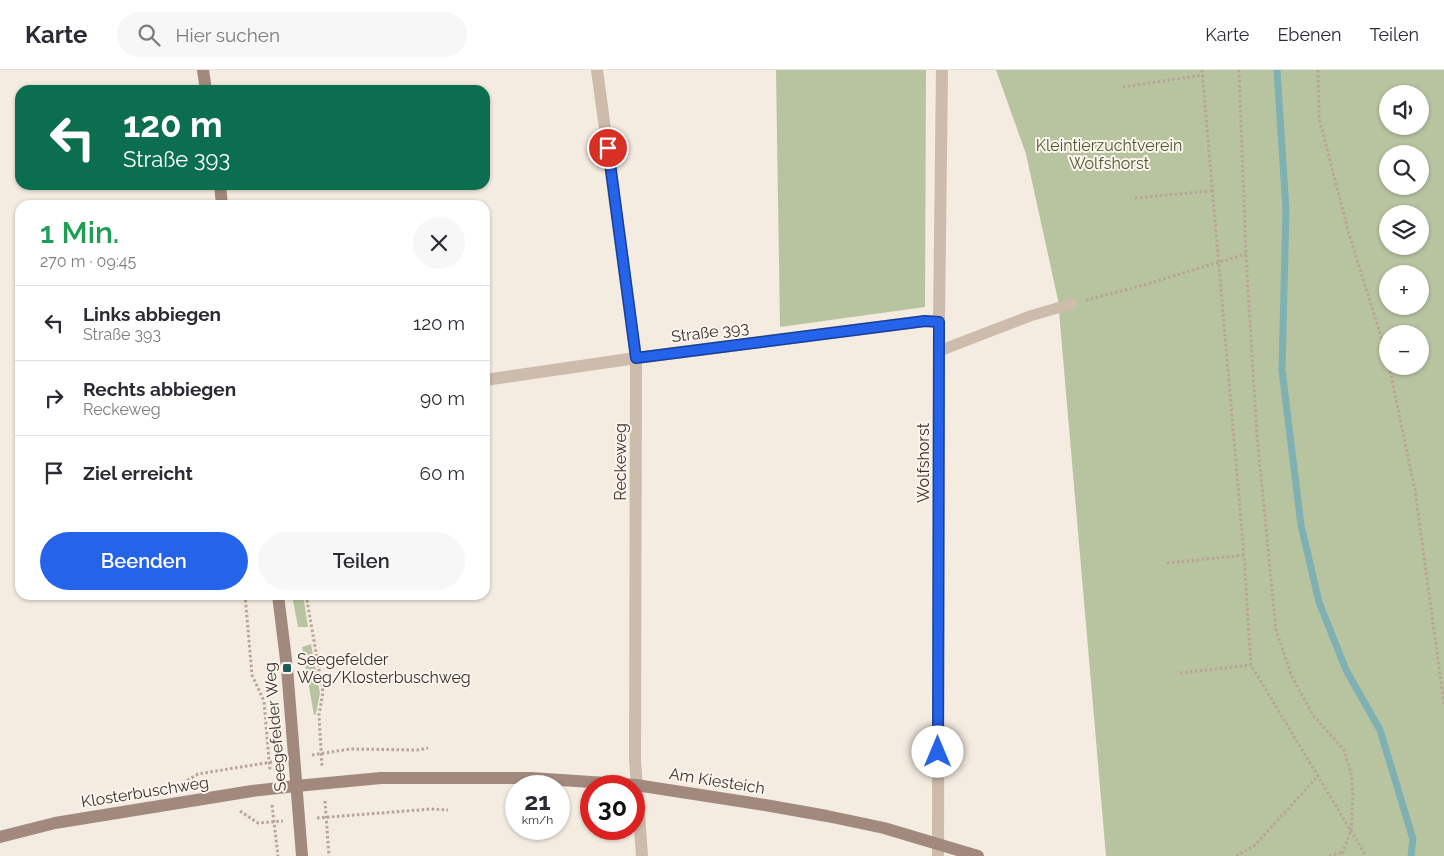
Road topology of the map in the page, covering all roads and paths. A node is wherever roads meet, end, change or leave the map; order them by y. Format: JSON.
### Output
{"nodes":[{"id":1,"x":203,"y":70,"type":"edge"},
{"id":2,"x":597,"y":70,"type":"edge"},
{"id":3,"x":942,"y":70,"type":"edge"},
{"id":4,"x":1202,"y":70,"type":"edge"},
{"id":5,"x":1240,"y":70,"type":"edge"},
{"id":6,"x":1318,"y":70,"type":"edge"},
{"id":7,"x":1203,"y":75,"type":"junction"},
{"id":8,"x":205,"y":85,"type":"edge"},
{"id":9,"x":1124,"y":86,"type":"dead end"},
{"id":10,"x":1212,"y":191,"type":"junction"},
{"id":11,"x":1135,"y":198,"type":"dead end"},
{"id":12,"x":1246,"y":254,"type":"junction"},
{"id":13,"x":1219,"y":263,"type":"junction"},
{"id":14,"x":1071,"y":304,"type":"joint"},
{"id":15,"x":939,"y":322,"type":"junction"},
{"id":16,"x":1379,"y":330,"type":"edge"},
{"id":17,"x":939,"y":351,"type":"junction"},
{"id":18,"x":636,"y":358,"type":"junction"},
{"id":19,"x":1391,"y":375,"type":"edge"},
{"id":20,"x":490,"y":379,"type":"edge"},
{"id":21,"x":1244,"y":555,"type":"junction"},
{"id":22,"x":1167,"y":563,"type":"dead end"},
{"id":23,"x":245,"y":600,"type":"edge"},
{"id":24,"x":279,"y":600,"type":"edge"},
{"id":25,"x":307,"y":600,"type":"edge"},
{"id":26,"x":1251,"y":665,"type":"junction"},
{"id":27,"x":1180,"y":673,"type":"dead end"},
{"id":28,"x":1444,"y":704,"type":"edge"},
{"id":29,"x":320,"y":726,"type":"dead end"},
{"id":30,"x":267,"y":731,"type":"dead end"},
{"id":31,"x":428,"y":748,"type":"dead end"},
{"id":32,"x":350,"y":749,"type":"dead end"},
{"id":33,"x":240,"y":767,"type":"dead end"},
{"id":34,"x":198,"y":774,"type":"dead end"},
{"id":35,"x":636,"y":775,"type":"edge"},
{"id":36,"x":1318,"y":776,"type":"junction"},
{"id":37,"x":580,"y":780,"type":"edge"},
{"id":38,"x":296,"y":786,"type":"junction"},
{"id":39,"x":645,"y":786,"type":"edge"},
{"id":40,"x":448,"y":810,"type":"dead end"},
{"id":41,"x":353,"y":816,"type":"dead end"},
{"id":42,"x":1351,"y":830,"type":"junction"},
{"id":43,"x":0,"y":837,"type":"edge"},
{"id":44,"x":641,"y":840,"type":"edge"},
{"id":45,"x":327,"y":843,"type":"dead end"},
{"id":46,"x":937,"y":850,"type":"edge"},
{"id":47,"x":277,"y":851,"type":"dead end"},
{"id":48,"x":1343,"y":854,"type":"edge"},
{"id":49,"x":278,"y":856,"type":"edge"},
{"id":50,"x":302,"y":856,"type":"edge"},
{"id":51,"x":329,"y":856,"type":"edge"},
{"id":52,"x":642,"y":856,"type":"edge"},
{"id":53,"x":978,"y":856,"type":"edge"},
{"id":54,"x":1236,"y":856,"type":"edge"},
{"id":55,"x":1329,"y":856,"type":"edge"},
{"id":56,"x":1366,"y":856,"type":"edge"}],
"edges":[{"from":1,"to":8,"type":"street"},
{"from":2,"to":18,"type":"street","name":"Reckeweg"},
{"from":3,"to":15,"type":"street","name":"Wolfshorst"},
{"from":4,"to":7,"type":"path"},
{"from":5,"to":12,"type":"path"},
{"from":6,"to":16,"type":"path"},
{"from":7,"to":9,"type":"path"},
{"from":7,"to":10,"type":"path"},
{"from":10,"to":11,"type":"path"},
{"from":10,"to":13,"type":"path"},
{"from":12,"to":13,"type":"path"},
{"from":12,"to":42,"type":"path"},
{"from":13,"to":14,"type":"path"},
{"from":13,"to":21,"type":"path"},
{"from":14,"to":17,"type":"lane"},
{"from":15,"to":17,"type":"street","name":"Wolfshorst"},
{"from":15,"to":18,"type":"street","name":"Straße 393"},
{"from":17,"to":46,"type":"street","name":"Wolfshorst"},
{"from":18,"to":20,"type":"street","name":"Straße 393"},
{"from":18,"to":35,"type":"street","name":"Reckeweg"},
{"from":19,"to":28,"type":"path"},
{"from":21,"to":22,"type":"path"},
{"from":21,"to":26,"type":"path"},
{"from":23,"to":30,"type":"path"},
{"from":24,"to":38,"type":"street","name":"Seegefelder Weg"},
{"from":25,"to":29,"type":"path"},
{"from":26,"to":27,"type":"path"},
{"from":26,"to":36,"type":"path"},
{"from":31,"to":32,"type":"path"},
{"from":33,"to":34,"type":"path"},
{"from":36,"to":42,"type":"path"},
{"from":36,"to":54,"type":"path"},
{"from":37,"to":38,"type":"street","name":"Am Kiesteich"},
{"from":38,"to":43,"type":"street","name":"Klosterbuschweg"},
{"from":38,"to":50,"type":"street","name":"Seegefelder Weg"},
{"from":39,"to":46,"type":"street","name":"Am Kiesteich"},
{"from":40,"to":41,"type":"path"},
{"from":42,"to":48,"type":"path"},
{"from":42,"to":56,"type":"path"},
{"from":44,"to":52,"type":"street","name":"Reckeweg"},
{"from":45,"to":51,"type":"path"},
{"from":46,"to":53,"type":"street","name":"Am Kiesteich"},
{"from":47,"to":49,"type":"path"},
{"from":48,"to":55,"type":"path"}]}
